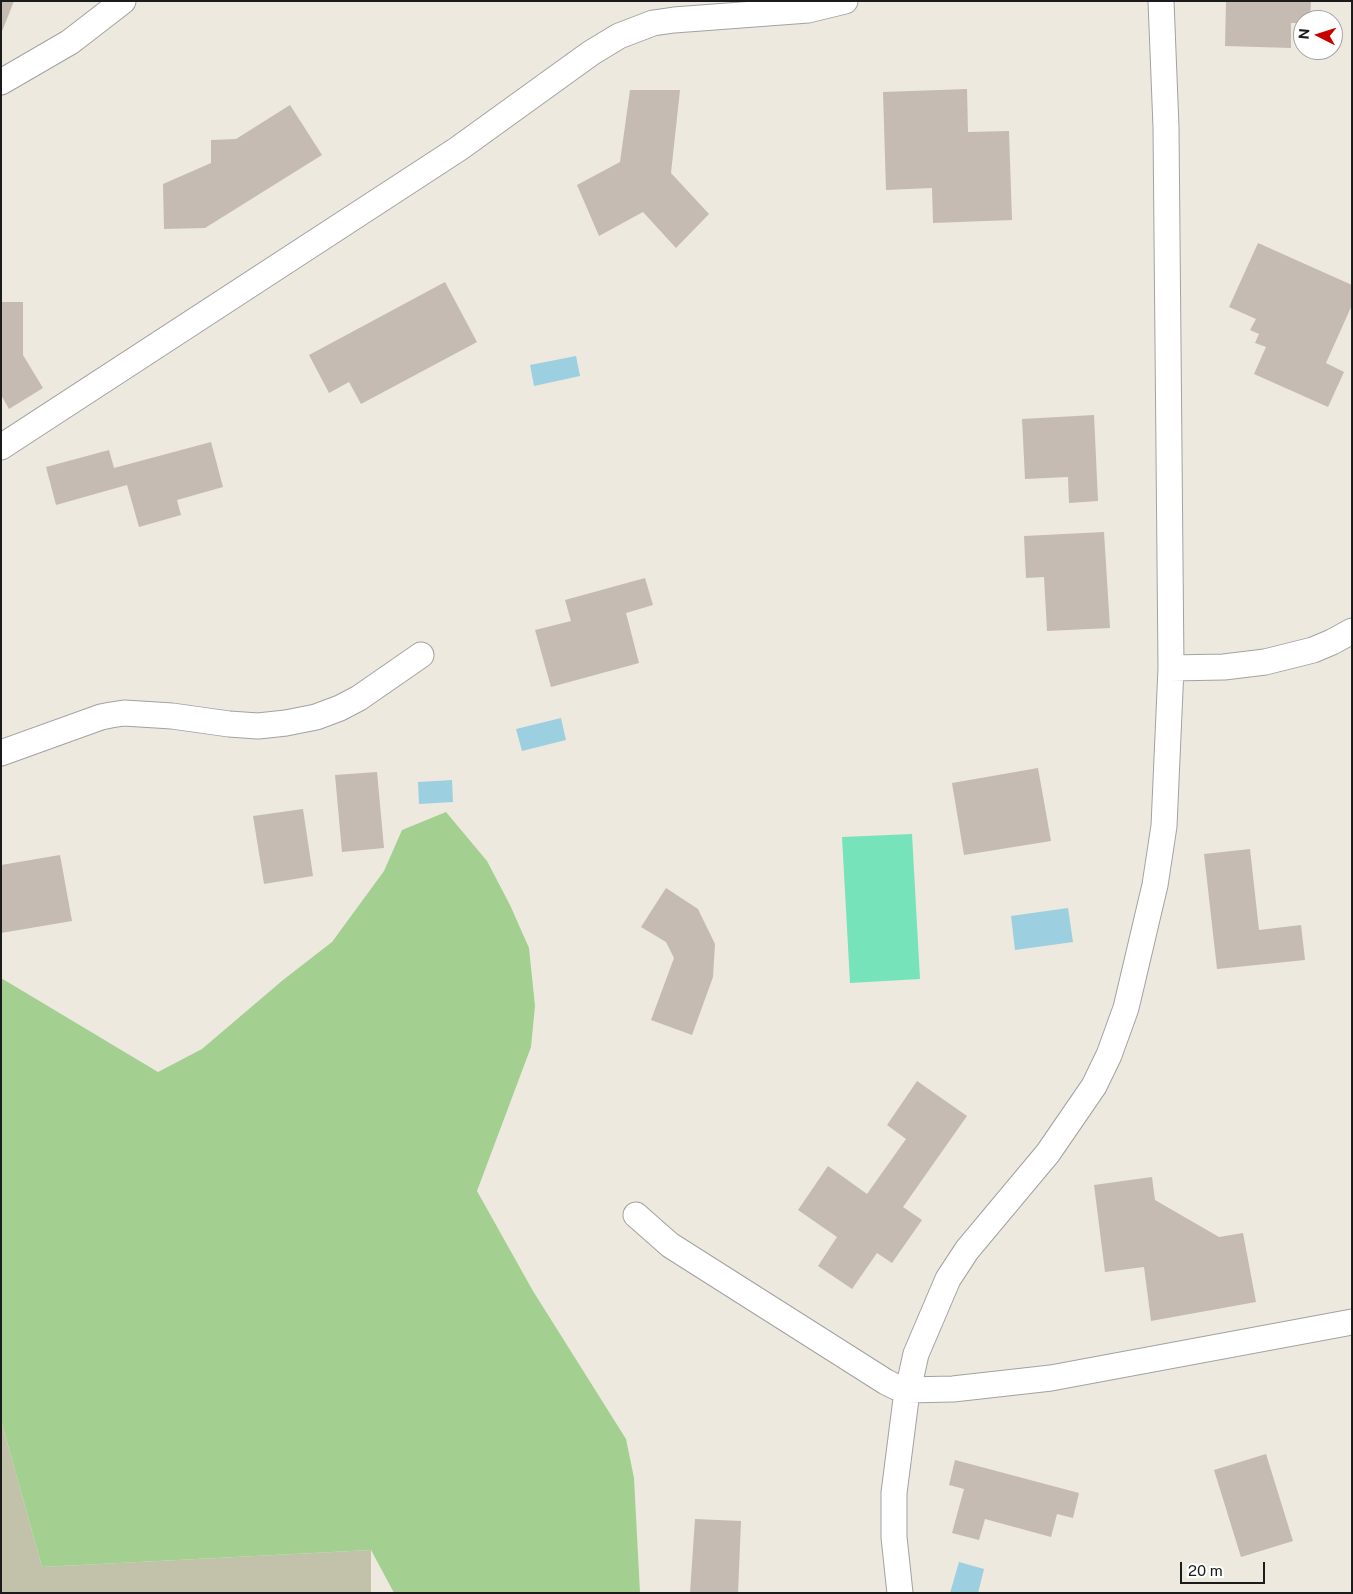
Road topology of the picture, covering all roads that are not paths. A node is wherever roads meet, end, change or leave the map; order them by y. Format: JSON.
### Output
{"nodes":[{"id":1,"x":123,"y":1,"type":"edge"},
{"id":2,"x":845,"y":1,"type":"edge"},
{"id":3,"x":1161,"y":1,"type":"edge"},
{"id":4,"x":1,"y":82,"type":"edge"},
{"id":5,"x":1,"y":447,"type":"edge"},
{"id":6,"x":1352,"y":631,"type":"edge"},
{"id":7,"x":421,"y":655,"type":"dead end"},
{"id":8,"x":1171,"y":668,"type":"junction"},
{"id":9,"x":1,"y":753,"type":"edge"},
{"id":10,"x":636,"y":1215,"type":"dead end"},
{"id":11,"x":1352,"y":1322,"type":"edge"},
{"id":12,"x":907,"y":1390,"type":"junction"},
{"id":13,"x":900,"y":1593,"type":"edge"}],
"edges":[{"from":1,"to":4,"type":"street"},
{"from":2,"to":5,"type":"street"},
{"from":3,"to":8,"type":"street"},
{"from":6,"to":8,"type":"street"},
{"from":7,"to":9,"type":"street"},
{"from":8,"to":12,"type":"street"},
{"from":10,"to":12,"type":"street"},
{"from":11,"to":12,"type":"street"},
{"from":12,"to":13,"type":"street"}]}
